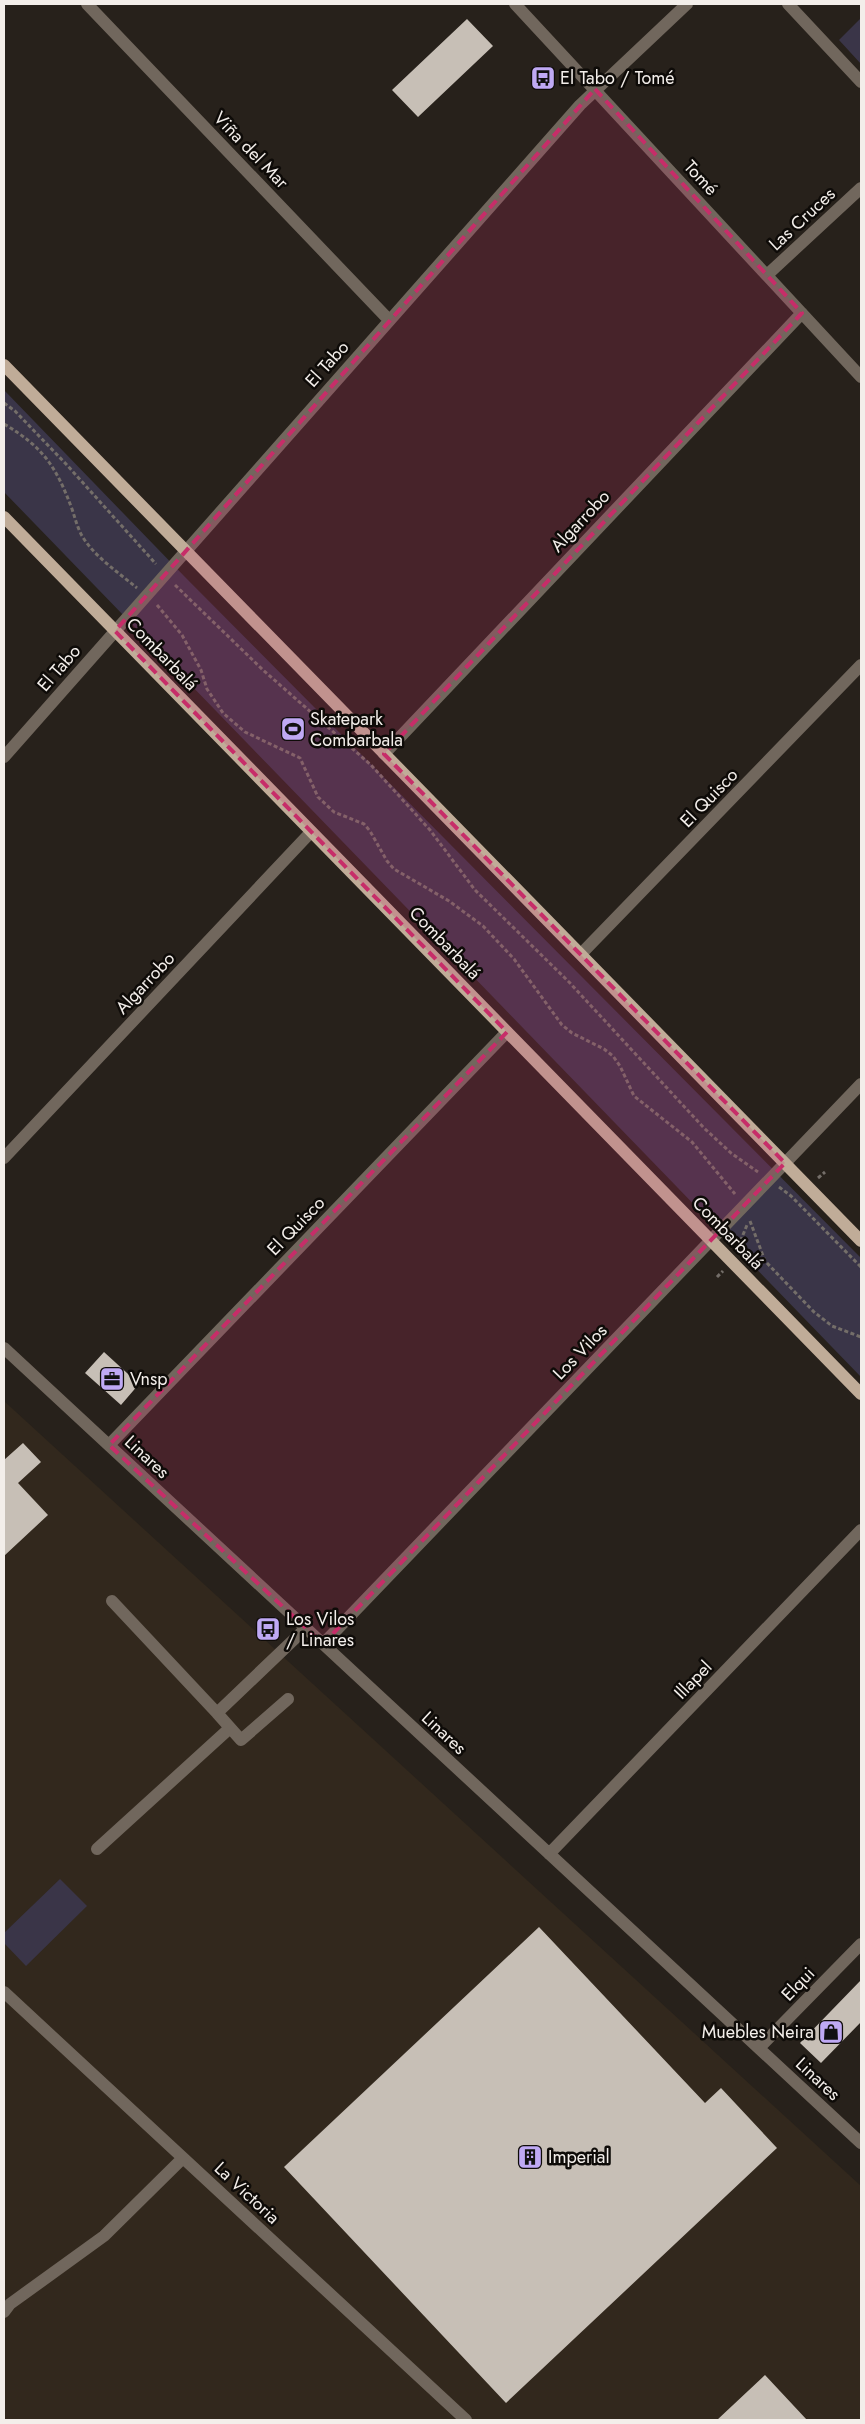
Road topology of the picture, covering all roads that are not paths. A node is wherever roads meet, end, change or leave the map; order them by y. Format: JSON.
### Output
{"nodes":[{"id":1,"x":87,"y":4,"type":"edge"},
{"id":2,"x":515,"y":4,"type":"edge"},
{"id":3,"x":687,"y":4,"type":"edge"},
{"id":4,"x":788,"y":4,"type":"edge"},
{"id":5,"x":861,"y":82,"type":"edge"},
{"id":6,"x":595,"y":89,"type":"junction"},
{"id":7,"x":861,"y":188,"type":"edge"},
{"id":8,"x":767,"y":275,"type":"junction"},
{"id":9,"x":802,"y":313,"type":"junction"},
{"id":10,"x":389,"y":320,"type":"junction"},
{"id":11,"x":4,"y":365,"type":"edge"},
{"id":12,"x":861,"y":377,"type":"edge"},
{"id":13,"x":4,"y":517,"type":"edge"},
{"id":14,"x":185,"y":550,"type":"junction"},
{"id":15,"x":115,"y":631,"type":"junction"},
{"id":16,"x":861,"y":665,"type":"edge"},
{"id":17,"x":384,"y":754,"type":"junction"},
{"id":18,"x":4,"y":757,"type":"edge"},
{"id":19,"x":312,"y":832,"type":"junction"},
{"id":20,"x":581,"y":954,"type":"junction"},
{"id":21,"x":507,"y":1032,"type":"junction"},
{"id":22,"x":861,"y":1084,"type":"edge"},
{"id":23,"x":4,"y":1158,"type":"edge"},
{"id":24,"x":785,"y":1163,"type":"junction"},
{"id":25,"x":711,"y":1240,"type":"junction"},
{"id":26,"x":861,"y":1241,"type":"edge"},
{"id":27,"x":4,"y":1348,"type":"edge"},
{"id":28,"x":861,"y":1394,"type":"edge"},
{"id":29,"x":109,"y":1445,"type":"junction"},
{"id":30,"x":861,"y":1530,"type":"edge"},
{"id":31,"x":112,"y":1601,"type":"dead end"},
{"id":32,"x":306,"y":1628,"type":"junction"},
{"id":33,"x":323,"y":1644,"type":"junction"},
{"id":34,"x":288,"y":1699,"type":"dead end"},
{"id":35,"x":218,"y":1712,"type":"junction"},
{"id":36,"x":230,"y":1728,"type":"junction"},
{"id":37,"x":97,"y":1849,"type":"dead end"},
{"id":38,"x":550,"y":1854,"type":"junction"},
{"id":39,"x":861,"y":1944,"type":"edge"},
{"id":40,"x":4,"y":1992,"type":"edge"},
{"id":41,"x":759,"y":2048,"type":"junction"},
{"id":42,"x":861,"y":2143,"type":"edge"},
{"id":43,"x":183,"y":2158,"type":"junction"},
{"id":44,"x":4,"y":2312,"type":"edge"},
{"id":45,"x":466,"y":2420,"type":"edge"}],
"edges":[{"from":1,"to":10,"type":"street","name":"Viña del Mar"},
{"from":2,"to":6,"type":"street","name":"Tomé"},
{"from":3,"to":6,"type":"street","name":"El Tabo"},
{"from":4,"to":5,"type":"street"},
{"from":6,"to":8,"type":"street","name":"Tomé"},
{"from":6,"to":10,"type":"street","name":"El Tabo"},
{"from":7,"to":8,"type":"street","name":"Las Cruces"},
{"from":8,"to":9,"type":"street","name":"Tomé"},
{"from":9,"to":12,"type":"street","name":"Tomé"},
{"from":9,"to":17,"type":"street","name":"Algarrobo"},
{"from":10,"to":14,"type":"street","name":"El Tabo"},
{"from":11,"to":14,"type":"main road"},
{"from":13,"to":15,"type":"main road","name":"Combarbalá"},
{"from":14,"to":15,"type":"street","name":"El Tabo"},
{"from":14,"to":17,"type":"main road"},
{"from":15,"to":18,"type":"street","name":"El Tabo"},
{"from":15,"to":19,"type":"main road","name":"Combarbalá"},
{"from":16,"to":20,"type":"street","name":"El Quisco"},
{"from":17,"to":20,"type":"main road"},
{"from":19,"to":21,"type":"main road","name":"Combarbalá"},
{"from":19,"to":23,"type":"street","name":"Algarrobo"},
{"from":20,"to":24,"type":"main road"},
{"from":21,"to":25,"type":"main road","name":"Combarbalá"},
{"from":21,"to":29,"type":"street","name":"El Quisco"},
{"from":22,"to":24,"type":"street","name":"Los Vilos"},
{"from":24,"to":25,"type":"street","name":"Los Vilos"},
{"from":24,"to":26,"type":"main road"},
{"from":25,"to":28,"type":"main road","name":"Combarbalá"},
{"from":25,"to":33,"type":"street","name":"Los Vilos"},
{"from":27,"to":29,"type":"street","name":"Linares"},
{"from":29,"to":32,"type":"street","name":"Linares"},
{"from":30,"to":38,"type":"street","name":"Illapel"},
{"from":31,"to":35,"type":"street"},
{"from":32,"to":33,"type":"street","name":"Linares"},
{"from":32,"to":35,"type":"street"},
{"from":33,"to":38,"type":"street","name":"Linares"},
{"from":34,"to":36,"type":"street"},
{"from":35,"to":36,"type":"street"},
{"from":36,"to":37,"type":"street"},
{"from":38,"to":41,"type":"street","name":"Linares"},
{"from":39,"to":41,"type":"street","name":"Elqui"},
{"from":40,"to":43,"type":"street","name":"La Victoria"},
{"from":41,"to":42,"type":"street","name":"Linares"},
{"from":43,"to":44,"type":"street"},
{"from":43,"to":45,"type":"street","name":"La Victoria"}]}
